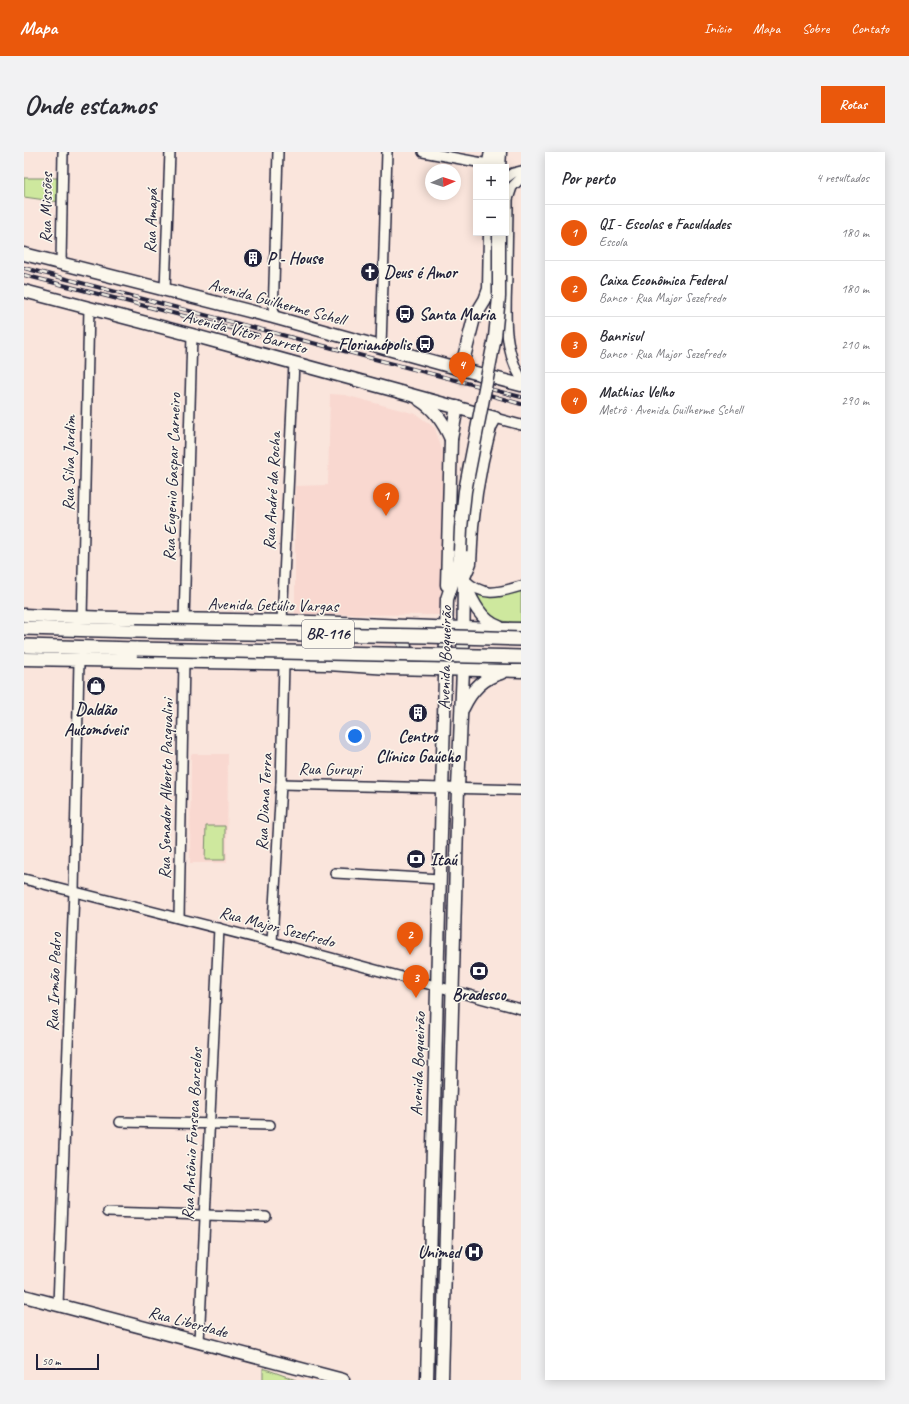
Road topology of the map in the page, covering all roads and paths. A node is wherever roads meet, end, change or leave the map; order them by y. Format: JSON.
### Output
{"nodes":[{"id":1,"x":63,"y":152,"type":"edge"},
{"id":2,"x":170,"y":152,"type":"edge"},
{"id":3,"x":278,"y":152,"type":"edge"},
{"id":4,"x":387,"y":152,"type":"edge"},
{"id":5,"x":422,"y":152,"type":"edge"},
{"id":6,"x":491,"y":152,"type":"edge"},
{"id":7,"x":500,"y":152,"type":"edge"},
{"id":8,"x":482,"y":164,"type":"edge"},
{"id":9,"x":492,"y":164,"type":"edge"},
{"id":10,"x":493,"y":164,"type":"edge"},
{"id":11,"x":521,"y":171,"type":"edge"},
{"id":12,"x":509,"y":176,"type":"edge"},
{"id":13,"x":521,"y":178,"type":"edge"},
{"id":14,"x":490,"y":236,"type":"edge"},
{"id":15,"x":499,"y":236,"type":"edge"},
{"id":16,"x":24,"y":254,"type":"edge"},
{"id":17,"x":61,"y":264,"type":"junction"},
{"id":18,"x":165,"y":290,"type":"junction"},
{"id":19,"x":24,"y":291,"type":"edge"},
{"id":20,"x":89,"y":308,"type":"junction"},
{"id":21,"x":273,"y":317,"type":"junction"},
{"id":22,"x":192,"y":335,"type":"junction"},
{"id":23,"x":381,"y":347,"type":"junction"},
{"id":24,"x":294,"y":363,"type":"junction"},
{"id":25,"x":461,"y":369,"type":"junction"},
{"id":26,"x":521,"y":378,"type":"edge"},
{"id":27,"x":521,"y":385,"type":"edge"},
{"id":28,"x":414,"y":396,"type":"junction"},
{"id":29,"x":457,"y":407,"type":"junction"},
{"id":30,"x":491,"y":420,"type":"junction"},
{"id":31,"x":521,"y":425,"type":"edge"},
{"id":32,"x":451,"y":439,"type":"junction"},
{"id":33,"x":460,"y":555,"type":"junction"},
{"id":34,"x":464,"y":579,"type":"junction"},
{"id":35,"x":521,"y":586,"type":"edge"},
{"id":36,"x":447,"y":603,"type":"junction"},
{"id":37,"x":24,"y":616,"type":"edge"},
{"id":38,"x":82,"y":618,"type":"junction"},
{"id":39,"x":184,"y":620,"type":"junction"},
{"id":40,"x":282,"y":621,"type":"junction"},
{"id":41,"x":390,"y":626,"type":"junction"},
{"id":42,"x":427,"y":627,"type":"junction"},
{"id":43,"x":24,"y":628,"type":"edge"},
{"id":44,"x":446,"y":628,"type":"junction"},
{"id":45,"x":464,"y":628,"type":"junction"},
{"id":46,"x":502,"y":628,"type":"junction"},
{"id":47,"x":520,"y":632,"type":"edge"},
{"id":48,"x":24,"y":646,"type":"edge"},
{"id":49,"x":521,"y":657,"type":"edge"},
{"id":50,"x":24,"y":659,"type":"edge"},
{"id":51,"x":79,"y":661,"type":"junction"},
{"id":52,"x":184,"y":661,"type":"junction"},
{"id":53,"x":284,"y":663,"type":"junction"},
{"id":54,"x":389,"y":668,"type":"junction"},
{"id":55,"x":426,"y":669,"type":"junction"},
{"id":56,"x":445,"y":669,"type":"junction"},
{"id":57,"x":463,"y":669,"type":"junction"},
{"id":58,"x":519,"y":671,"type":"edge"},
{"id":59,"x":444,"y":689,"type":"junction"},
{"id":60,"x":461,"y":711,"type":"junction"},
{"id":61,"x":281,"y":784,"type":"junction"},
{"id":62,"x":442,"y":788,"type":"junction"},
{"id":63,"x":458,"y":788,"type":"junction"},
{"id":64,"x":521,"y":790,"type":"edge"},
{"id":65,"x":335,"y":874,"type":"dead end"},
{"id":66,"x":24,"y":879,"type":"edge"},
{"id":67,"x":440,"y":879,"type":"junction"},
{"id":68,"x":74,"y":891,"type":"junction"},
{"id":69,"x":179,"y":918,"type":"junction"},
{"id":70,"x":218,"y":928,"type":"junction"},
{"id":71,"x":272,"y":942,"type":"junction"},
{"id":72,"x":437,"y":986,"type":"junction"},
{"id":73,"x":452,"y":991,"type":"junction"},
{"id":74,"x":521,"y":1009,"type":"edge"},
{"id":75,"x":120,"y":1122,"type":"dead end"},
{"id":76,"x":208,"y":1125,"type":"junction"},
{"id":77,"x":270,"y":1126,"type":"dead end"},
{"id":78,"x":107,"y":1212,"type":"dead end"},
{"id":79,"x":204,"y":1215,"type":"junction"},
{"id":80,"x":266,"y":1217,"type":"dead end"},
{"id":81,"x":24,"y":1296,"type":"edge"},
{"id":82,"x":58,"y":1305,"type":"junction"},
{"id":83,"x":199,"y":1342,"type":"junction"},
{"id":84,"x":343,"y":1380,"type":"edge"},
{"id":85,"x":427,"y":1380,"type":"edge"},
{"id":86,"x":442,"y":1380,"type":"edge"}],
"edges":[{"from":1,"to":17,"type":"street","name":"Rua Missões"},
{"from":2,"to":18,"type":"street","name":"Rua Amapá"},
{"from":3,"to":21,"type":"street"},
{"from":4,"to":23,"type":"street"},
{"from":5,"to":8,"type":"street"},
{"from":6,"to":9,"type":"main road"},
{"from":7,"to":10,"type":"main road"},
{"from":11,"to":12,"type":"street"},
{"from":13,"to":26,"type":"street"},
{"from":14,"to":25,"type":"main road"},
{"from":15,"to":33,"type":"main road","name":"Avenida Boqueirão","bridge":true},
{"from":16,"to":17,"type":"main road","name":"Avenida Guilherme Schell"},
{"from":17,"to":18,"type":"main road","name":"Avenida Guilherme Schell"},
{"from":18,"to":21,"type":"main road","name":"Avenida Guilherme Schell"},
{"from":19,"to":20,"type":"main road","name":"Avenida Vitor Barreto"},
{"from":20,"to":22,"type":"main road","name":"Avenida Vitor Barreto"},
{"from":20,"to":38,"type":"street","name":"Rua Silva Jardim"},
{"from":21,"to":23,"type":"main road","name":"Avenida Guilherme Schell"},
{"from":22,"to":24,"type":"main road","name":"Avenida Vitor Barreto"},
{"from":22,"to":39,"type":"street","name":"Rua Eugenio Gaspar Carneiro"},
{"from":23,"to":25,"type":"main road","name":"Avenida Guilherme Schell"},
{"from":24,"to":28,"type":"main road","name":"Avenida Vitor Barreto"},
{"from":24,"to":40,"type":"street","name":"Rua André da Rocha"},
{"from":25,"to":27,"type":"main road","name":"Avenida Guilherme Schell"},
{"from":28,"to":29,"type":"main road","name":"Avenida Vitor Barreto"},
{"from":28,"to":32,"type":"main road"},
{"from":29,"to":30,"type":"main road","name":"Avenida Vitor Barreto"},
{"from":29,"to":32,"type":"main road"},
{"from":30,"to":31,"type":"street"},
{"from":30,"to":34,"type":"main road"},
{"from":32,"to":36,"type":"main road"},
{"from":33,"to":34,"type":"main road","name":"Avenida Boqueirão"},
{"from":33,"to":36,"type":"main road","name":"Avenida Boqueirão"},
{"from":34,"to":35,"type":"street"},
{"from":34,"to":45,"type":"main road","name":"Avenida Boqueirão"},
{"from":34,"to":46,"type":"main road"},
{"from":36,"to":42,"type":"main road"},
{"from":36,"to":44,"type":"main road","name":"Avenida Boqueirão"},
{"from":37,"to":38,"type":"main road","name":"Avenida Getúlio Vargas"},
{"from":38,"to":39,"type":"main road","name":"Avenida Getúlio Vargas"},
{"from":39,"to":40,"type":"main road","name":"Avenida Getúlio Vargas"},
{"from":40,"to":41,"type":"main road","name":"Avenida Getúlio Vargas"},
{"from":41,"to":42,"type":"main road","name":"Avenida Getúlio Vargas"},
{"from":41,"to":54,"type":"main road"},
{"from":42,"to":44,"type":"main road","name":"Avenida Getúlio Vargas"},
{"from":43,"to":47,"type":"highway","number":"BR-116","bridge":true},
{"from":44,"to":45,"type":"main road","name":"Avenida Getúlio Vargas"},
{"from":44,"to":56,"type":"main road","name":"Avenida Boqueirão"},
{"from":45,"to":46,"type":"main road","name":"Avenida Getúlio Vargas"},
{"from":45,"to":57,"type":"main road","name":"Avenida Boqueirão"},
{"from":46,"to":47,"type":"main road","name":"Avenida Getúlio Vargas"},
{"from":47,"to":58,"type":"main road"},
{"from":48,"to":49,"type":"highway","number":"BR-116","bridge":true},
{"from":50,"to":51,"type":"main road"},
{"from":51,"to":52,"type":"main road"},
{"from":51,"to":68,"type":"street","name":"Rua Irmão Pedro"},
{"from":52,"to":53,"type":"main road"},
{"from":52,"to":69,"type":"street","name":"Rua Senador Alberto Pasqualini"},
{"from":53,"to":54,"type":"main road"},
{"from":53,"to":61,"type":"street","name":"Rua Diana Terra"},
{"from":54,"to":55,"type":"main road"},
{"from":55,"to":56,"type":"main road"},
{"from":55,"to":59,"type":"main road"},
{"from":56,"to":57,"type":"main road"},
{"from":56,"to":59,"type":"main road","name":"Avenida Boqueirão"},
{"from":57,"to":58,"type":"main road"},
{"from":57,"to":60,"type":"main road","name":"Avenida Boqueirão"},
{"from":58,"to":60,"type":"main road"},
{"from":59,"to":62,"type":"main road","name":"Avenida Boqueirão"},
{"from":60,"to":63,"type":"main road","name":"Avenida Boqueirão"},
{"from":61,"to":62,"type":"street","name":"Rua Gurupi"},
{"from":61,"to":71,"type":"street","name":"Rua Diana Terra"},
{"from":62,"to":63,"type":"street","name":"Rua Gurupi"},
{"from":62,"to":67,"type":"main road","name":"Avenida Boqueirão"},
{"from":63,"to":64,"type":"street","name":"Rua Gurupi"},
{"from":63,"to":73,"type":"main road","name":"Avenida Boqueirão"},
{"from":65,"to":67,"type":"street"},
{"from":66,"to":68,"type":"street","name":"Rua Major Sezefredo"},
{"from":67,"to":72,"type":"main road","name":"Avenida Boqueirão"},
{"from":68,"to":69,"type":"street","name":"Rua Major Sezefredo"},
{"from":68,"to":82,"type":"street","name":"Rua Irmão Pedro"},
{"from":69,"to":70,"type":"street","name":"Rua Major Sezefredo"},
{"from":70,"to":71,"type":"street","name":"Rua Major Sezefredo"},
{"from":70,"to":76,"type":"street","name":"Rua Antônio Fonseca Barcelos"},
{"from":71,"to":72,"type":"street","name":"Rua Major Sezefredo"},
{"from":72,"to":73,"type":"street","name":"Rua Major Sezefredo"},
{"from":72,"to":85,"type":"main road","name":"Avenida Boqueirão"},
{"from":73,"to":74,"type":"street","name":"Rua Major Sezefredo"},
{"from":73,"to":86,"type":"main road","name":"Avenida Boqueirão"},
{"from":75,"to":76,"type":"street"},
{"from":76,"to":77,"type":"street"},
{"from":76,"to":79,"type":"street","name":"Rua Antônio Fonseca Barcelos"},
{"from":78,"to":79,"type":"street"},
{"from":79,"to":80,"type":"street"},
{"from":79,"to":83,"type":"street","name":"Rua Antônio Fonseca Barcelos"},
{"from":81,"to":82,"type":"main road","name":"Rua Liberdade"},
{"from":82,"to":83,"type":"main road","name":"Rua Liberdade"},
{"from":83,"to":84,"type":"main road","name":"Rua Liberdade"}]}
